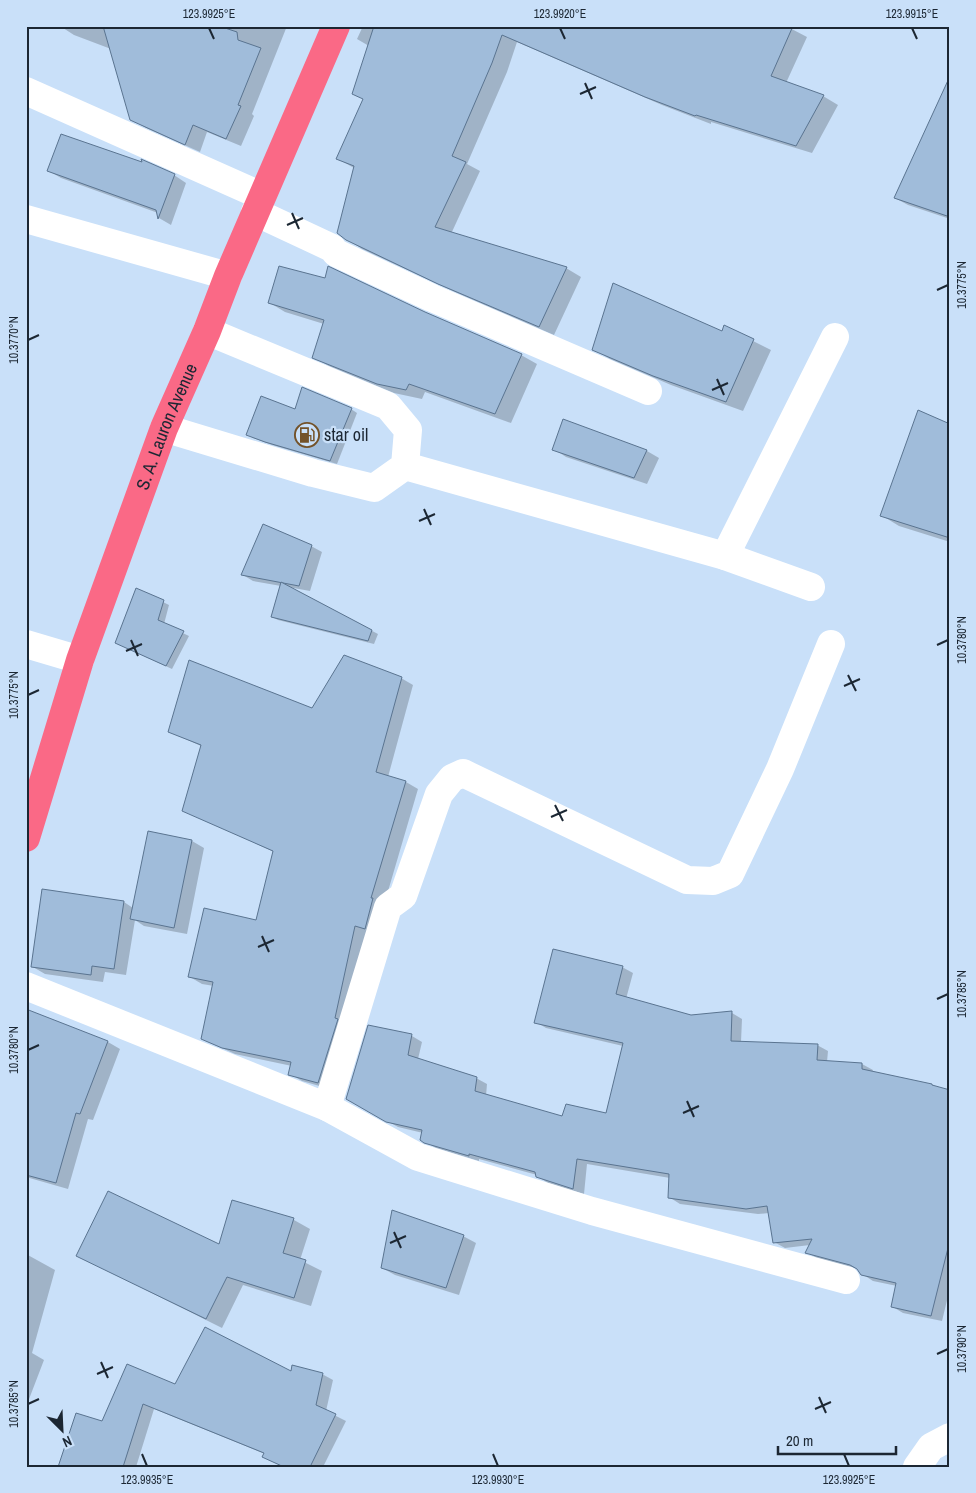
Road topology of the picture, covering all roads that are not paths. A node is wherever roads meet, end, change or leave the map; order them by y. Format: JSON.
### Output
{"nodes":[{"id":1,"x":336,"y":26,"type":"edge"},
{"id":2,"x":26,"y":91,"type":"edge"},
{"id":3,"x":259,"y":204,"type":"junction"},
{"id":4,"x":26,"y":219,"type":"edge"},
{"id":5,"x":228,"y":276,"type":"junction"},
{"id":6,"x":207,"y":331,"type":"junction"},
{"id":7,"x":835,"y":338,"type":"dead end"},
{"id":8,"x":648,"y":391,"type":"dead end"},
{"id":9,"x":164,"y":428,"type":"junction"},
{"id":10,"x":405,"y":466,"type":"junction"},
{"id":11,"x":725,"y":556,"type":"junction"},
{"id":12,"x":811,"y":587,"type":"dead end"},
{"id":13,"x":26,"y":644,"type":"edge"},
{"id":14,"x":831,"y":644,"type":"dead end"},
{"id":15,"x":80,"y":660,"type":"junction"},
{"id":16,"x":26,"y":838,"type":"edge"},
{"id":17,"x":26,"y":986,"type":"edge"},
{"id":18,"x":327,"y":1107,"type":"junction"},
{"id":19,"x":846,"y":1280,"type":"dead end"},
{"id":20,"x":950,"y":1437,"type":"edge"},
{"id":21,"x":917,"y":1467,"type":"edge"}],
"edges":[{"from":1,"to":3,"type":"highway","name":"S. A. Lauron Avenue"},
{"from":2,"to":3,"type":"street"},
{"from":3,"to":5,"type":"highway","name":"S. A. Lauron Avenue"},
{"from":3,"to":8,"type":"street"},
{"from":4,"to":5,"type":"street"},
{"from":5,"to":6,"type":"highway","name":"S. A. Lauron Avenue"},
{"from":6,"to":9,"type":"highway","name":"S. A. Lauron Avenue"},
{"from":6,"to":10,"type":"street"},
{"from":7,"to":11,"type":"street"},
{"from":9,"to":10,"type":"street"},
{"from":9,"to":15,"type":"highway","name":"S. A. Lauron Avenue"},
{"from":10,"to":11,"type":"street"},
{"from":11,"to":12,"type":"street"},
{"from":13,"to":15,"type":"street"},
{"from":14,"to":18,"type":"street"},
{"from":15,"to":16,"type":"highway","name":"S. A. Lauron Avenue"},
{"from":17,"to":18,"type":"street"},
{"from":18,"to":19,"type":"street"},
{"from":20,"to":21,"type":"street"}]}
